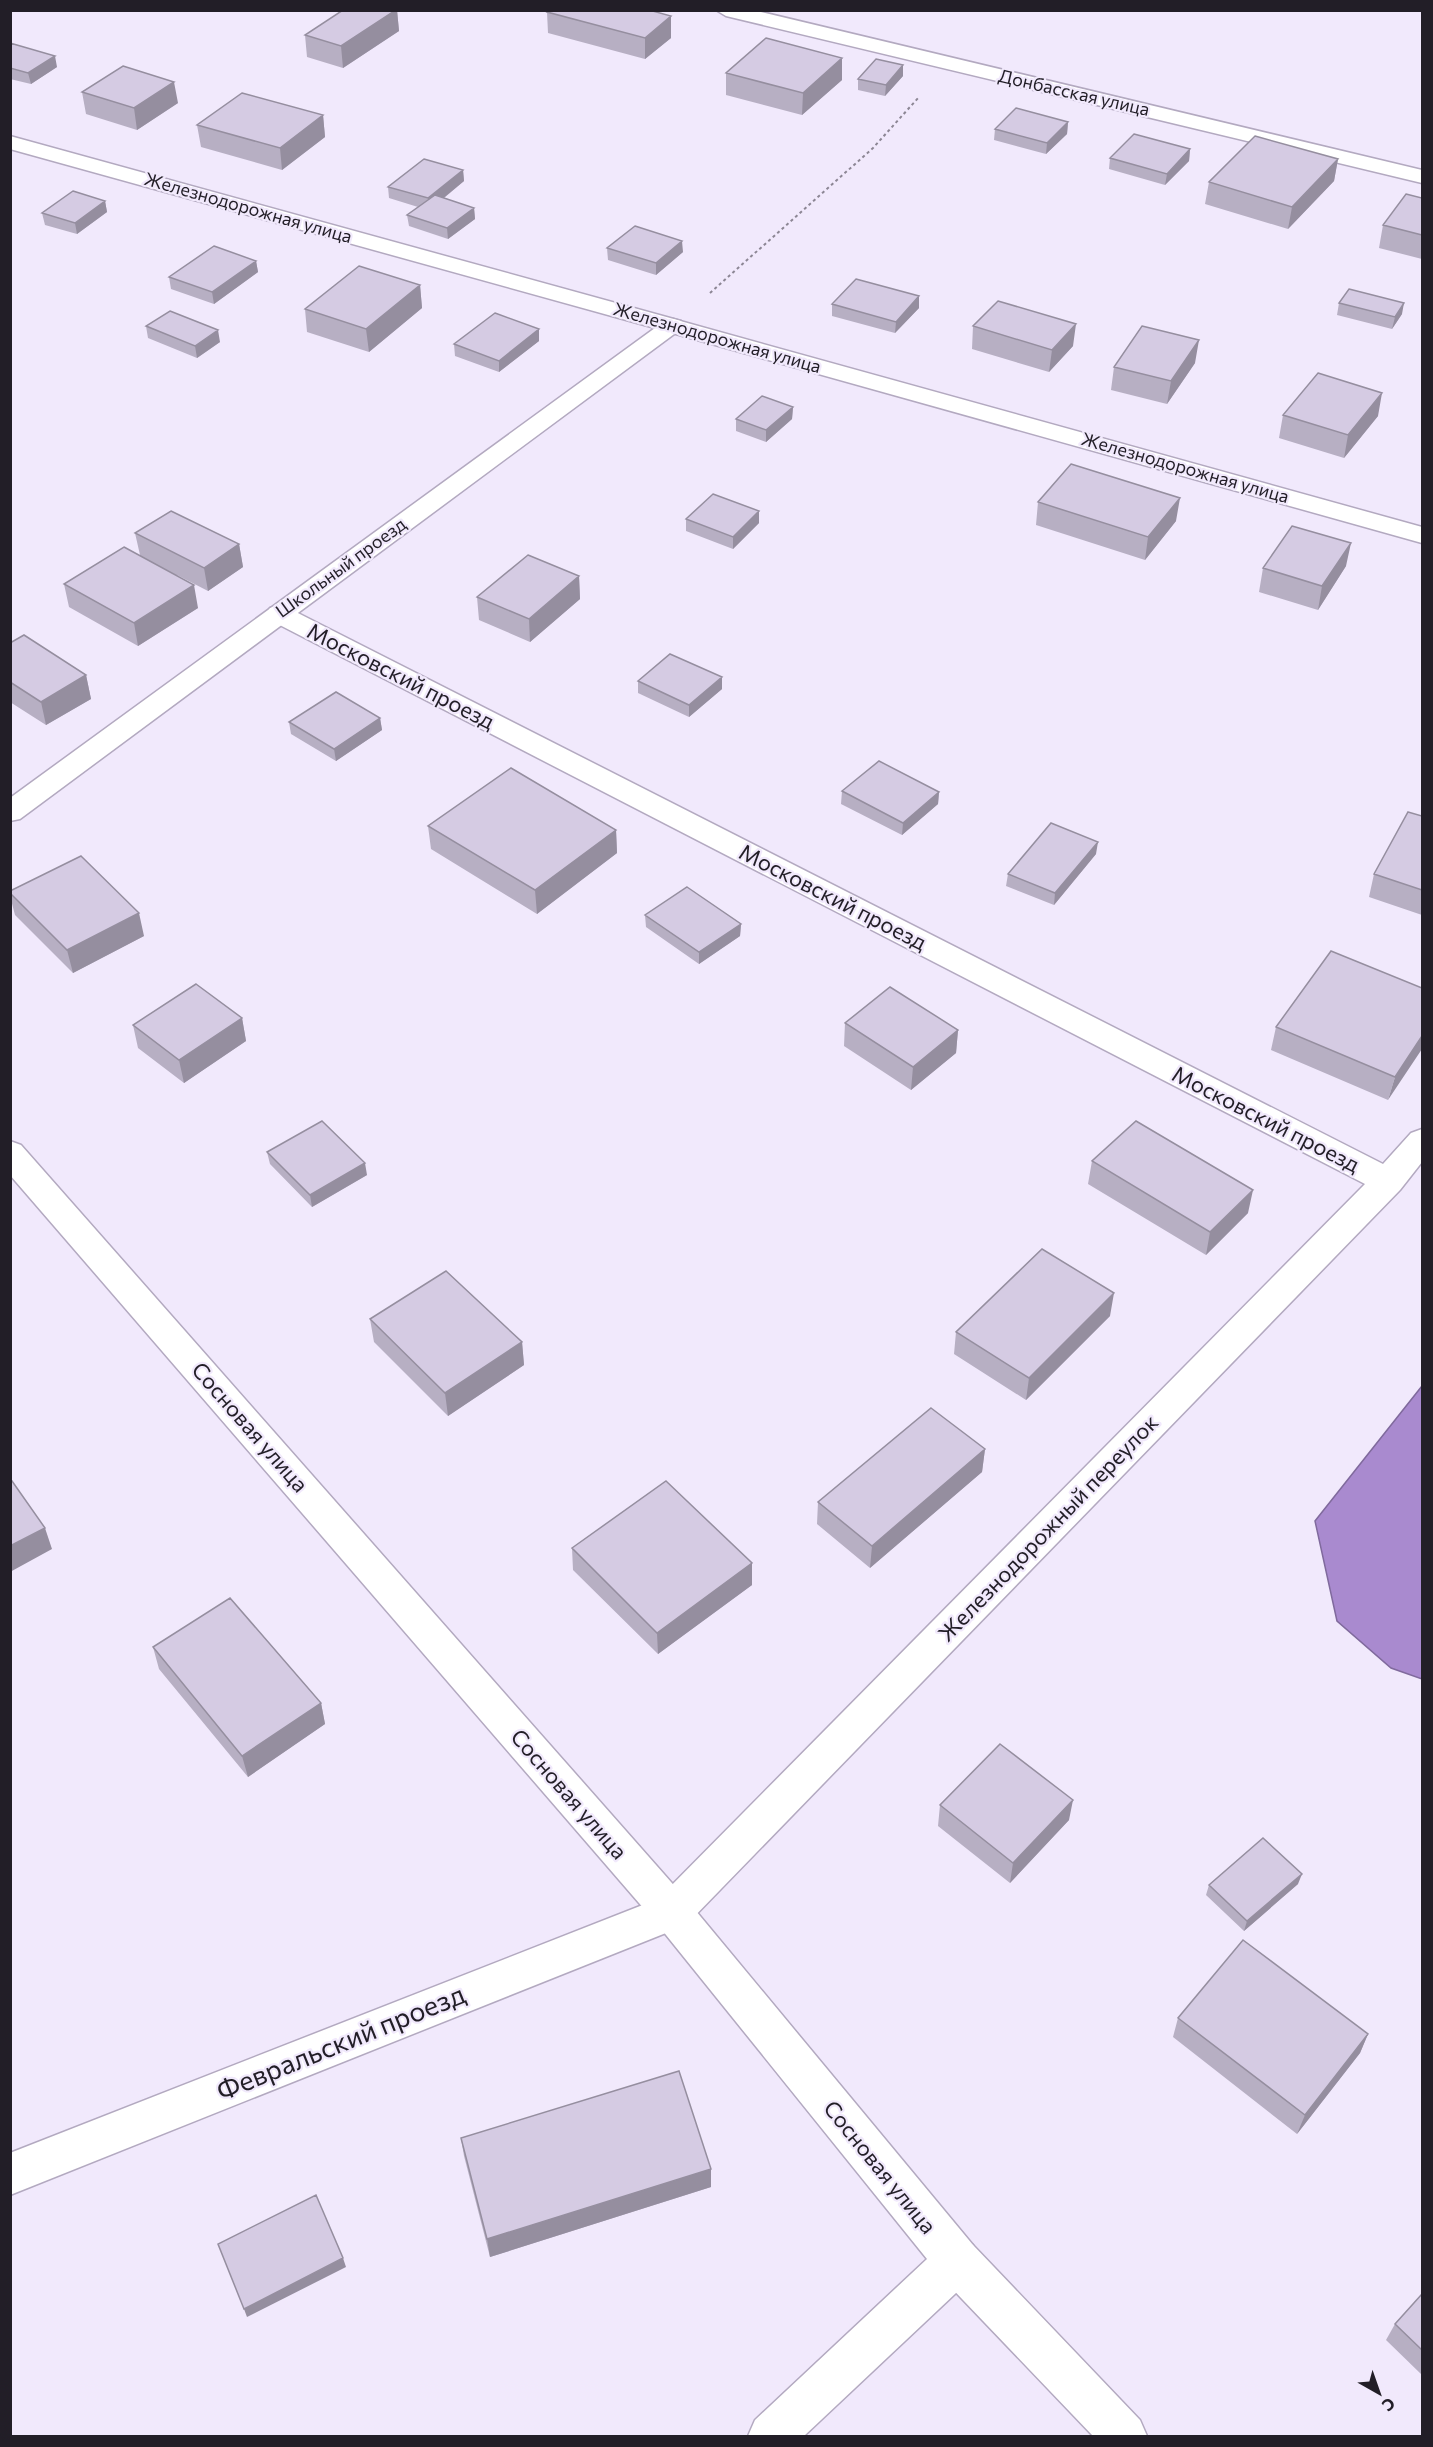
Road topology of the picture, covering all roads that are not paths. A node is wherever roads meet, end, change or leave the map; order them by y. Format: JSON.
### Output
{"nodes":[{"id":1,"x":726,"y":10,"type":"edge"},
{"id":2,"x":10,"y":142,"type":"edge"},
{"id":3,"x":1422,"y":177,"type":"edge"},
{"id":4,"x":673,"y":326,"type":"junction"},
{"id":5,"x":1422,"y":535,"type":"edge"},
{"id":6,"x":279,"y":614,"type":"junction"},
{"id":7,"x":10,"y":812,"type":"edge"},
{"id":8,"x":1422,"y":1141,"type":"edge"},
{"id":9,"x":10,"y":1153,"type":"edge"},
{"id":10,"x":1388,"y":1181,"type":"junction"},
{"id":11,"x":672,"y":1912,"type":"junction"},
{"id":12,"x":10,"y":2174,"type":"edge"},
{"id":13,"x":957,"y":2261,"type":"junction"},
{"id":14,"x":771,"y":2436,"type":"edge"},
{"id":15,"x":1124,"y":2436,"type":"edge"}],
"edges":[{"from":1,"to":3,"type":"street","name":"Донбасская улица"},
{"from":2,"to":4,"type":"street","name":"Железнодорожная улица"},
{"from":4,"to":5,"type":"street","name":"Железнодорожная улица"},
{"from":4,"to":6,"type":"street","name":"Школьный проезд"},
{"from":6,"to":7,"type":"street","name":"Школьный проезд"},
{"from":6,"to":10,"type":"street","name":"Московский проезд"},
{"from":8,"to":10,"type":"street","name":"Железнодорожный переулок"},
{"from":9,"to":11,"type":"street","name":"Сосновая улица"},
{"from":10,"to":11,"type":"street","name":"Железнодорожный переулок"},
{"from":11,"to":12,"type":"street","name":"Февральский проезд"},
{"from":11,"to":13,"type":"street","name":"Сосновая улица"},
{"from":13,"to":14,"type":"street"},
{"from":13,"to":15,"type":"street","name":"Сосновая улица"}]}
